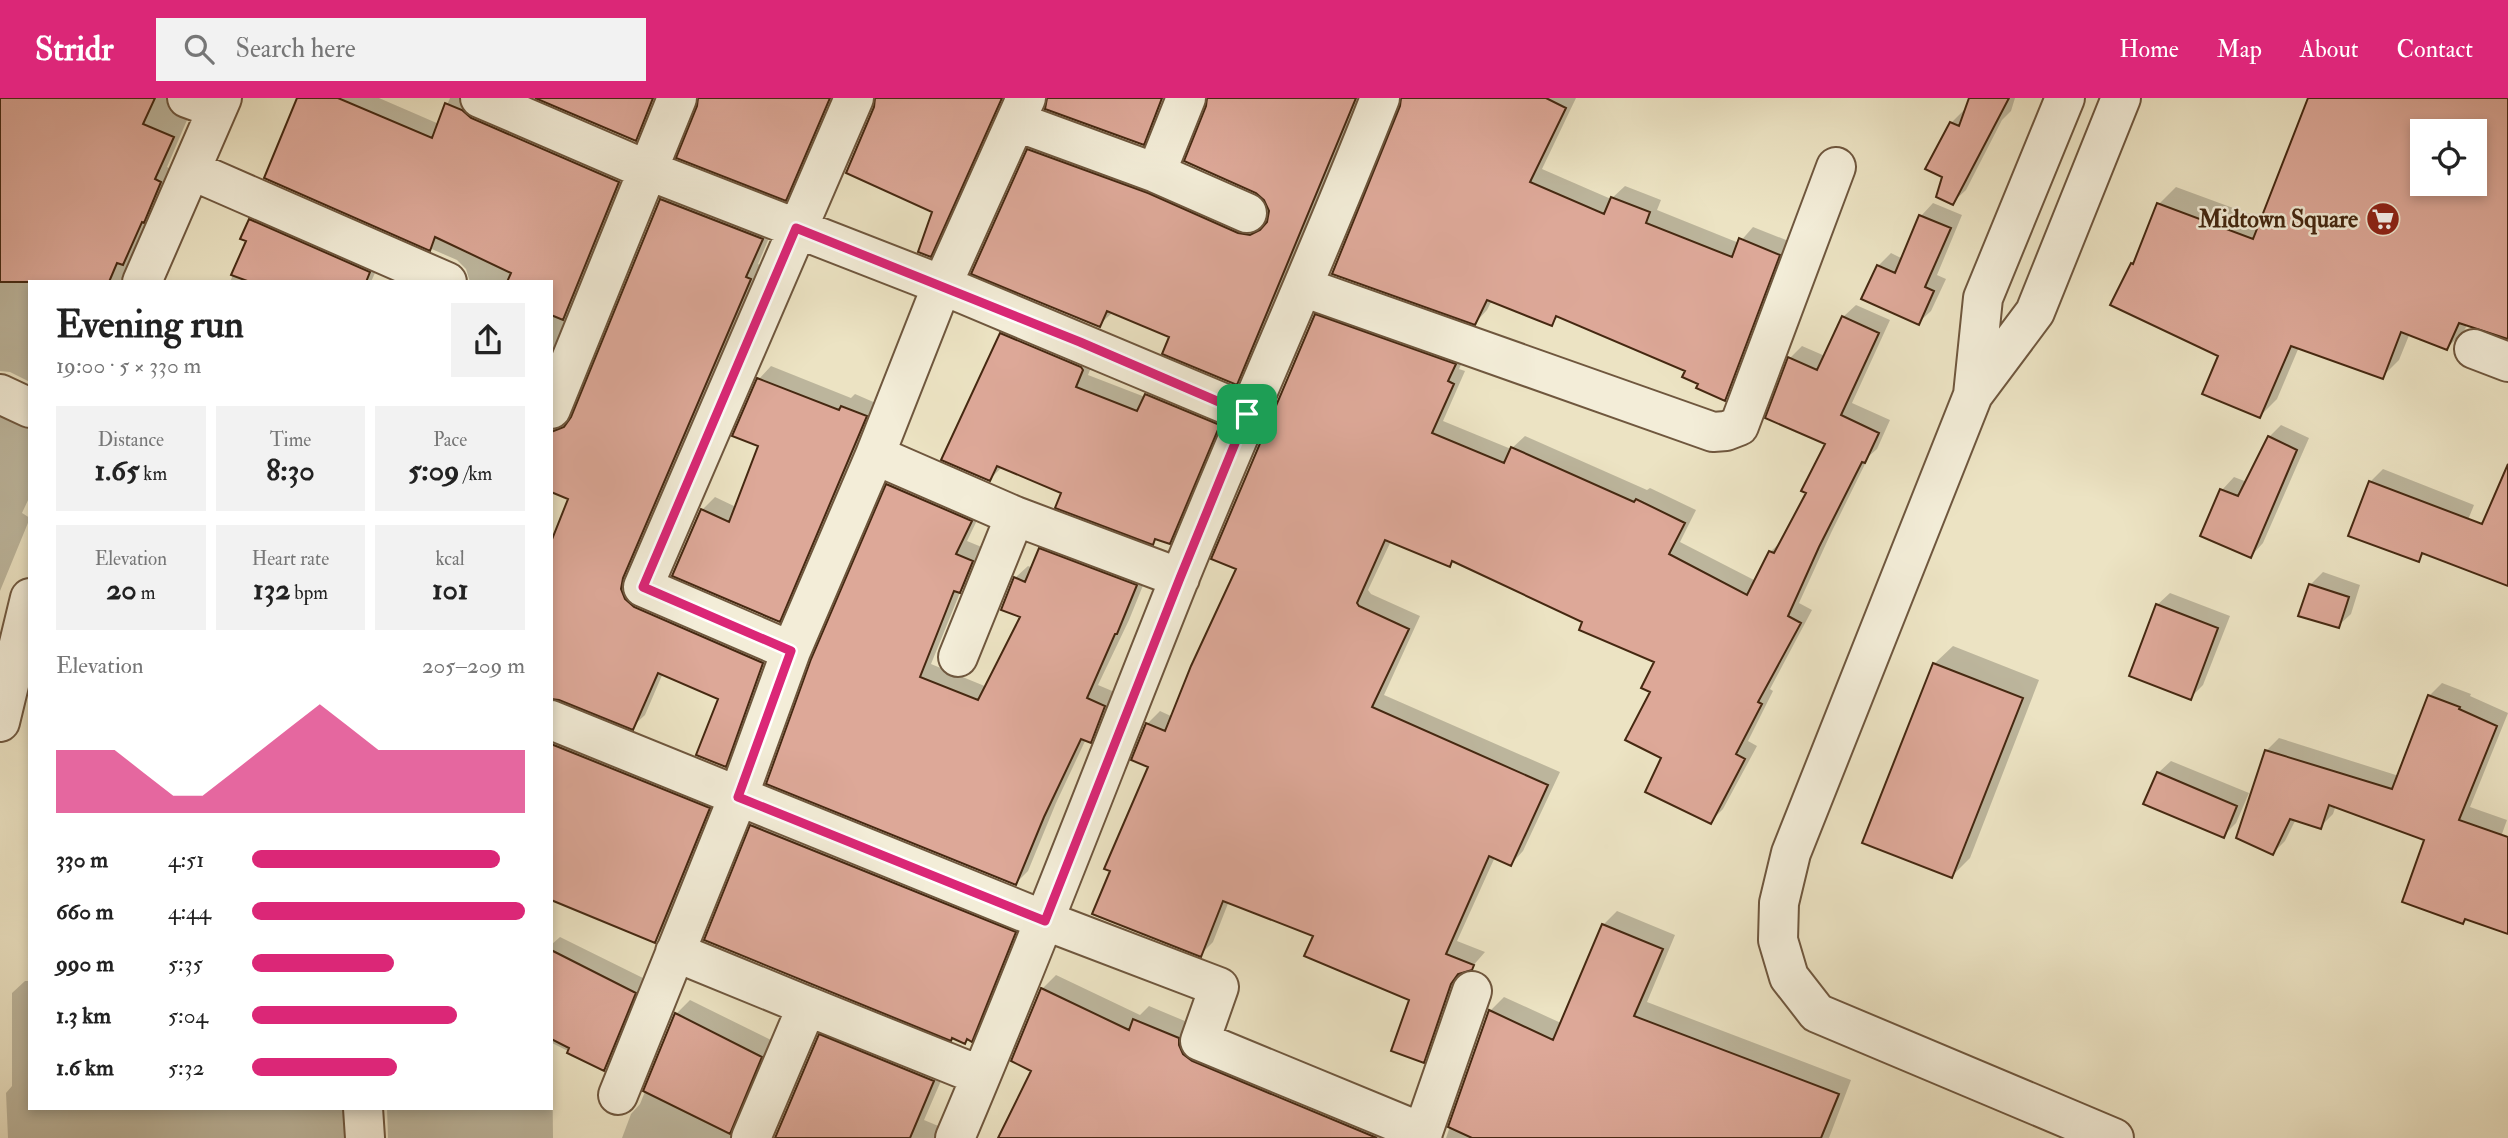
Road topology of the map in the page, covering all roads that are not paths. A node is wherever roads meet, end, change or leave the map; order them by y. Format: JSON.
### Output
{"nodes":[{"id":1,"x":677,"y":98,"type":"edge"},
{"id":2,"x":854,"y":98,"type":"edge"},
{"id":3,"x":1186,"y":98,"type":"edge"},
{"id":4,"x":1380,"y":98,"type":"edge"},
{"id":5,"x":2065,"y":98,"type":"edge"},
{"id":6,"x":2120,"y":98,"type":"edge"},
{"id":7,"x":498,"y":101,"type":"edge"},
{"id":8,"x":209,"y":102,"type":"edge"},
{"id":9,"x":1022,"y":110,"type":"edge"},
{"id":10,"x":1836,"y":167,"type":"dead end"},
{"id":11,"x":191,"y":170,"type":"junction"},
{"id":12,"x":647,"y":170,"type":"junction"},
{"id":13,"x":1156,"y":173,"type":"junction"},
{"id":14,"x":1247,"y":213,"type":"dead end"},
{"id":15,"x":796,"y":228,"type":"junction"},
{"id":16,"x":143,"y":280,"type":"edge"},
{"id":17,"x":437,"y":280,"type":"edge"},
{"id":18,"x":942,"y":285,"type":"junction"},
{"id":19,"x":1303,"y":286,"type":"junction"},
{"id":20,"x":567,"y":329,"type":"edge"},
{"id":21,"x":0,"y":394,"type":"edge"},
{"id":22,"x":1973,"y":395,"type":"junction"},
{"id":23,"x":553,"y":399,"type":"edge"},
{"id":24,"x":28,"y":407,"type":"edge"},
{"id":25,"x":1247,"y":414,"type":"junction"},
{"id":26,"x":875,"y":455,"type":"junction"},
{"id":27,"x":1015,"y":516,"type":"junction"},
{"id":28,"x":1180,"y":578,"type":"junction"},
{"id":29,"x":0,"y":588,"type":"edge"},
{"id":30,"x":28,"y":600,"type":"edge"},
{"id":31,"x":28,"y":604,"type":"edge"},
{"id":32,"x":791,"y":651,"type":"junction"},
{"id":33,"x":958,"y":657,"type":"dead end"},
{"id":34,"x":553,"y":721,"type":"edge"},
{"id":35,"x":0,"y":722,"type":"edge"},
{"id":36,"x":738,"y":797,"type":"junction"},
{"id":37,"x":1045,"y":921,"type":"junction"},
{"id":38,"x":675,"y":952,"type":"junction"},
{"id":39,"x":1472,"y":991,"type":"dead end"},
{"id":40,"x":807,"y":1006,"type":"junction"},
{"id":41,"x":981,"y":1076,"type":"junction"},
{"id":42,"x":618,"y":1096,"type":"dead end"},
{"id":43,"x":363,"y":1110,"type":"edge"},
{"id":44,"x":2074,"y":1131,"type":"edge"},
{"id":45,"x":1422,"y":1136,"type":"edge"},
{"id":46,"x":365,"y":1138,"type":"edge"},
{"id":47,"x":751,"y":1138,"type":"edge"},
{"id":48,"x":955,"y":1138,"type":"edge"},
{"id":49,"x":2114,"y":1138,"type":"edge"}],
"edges":[{"from":1,"to":12,"type":"street"},
{"from":2,"to":15,"type":"street"},
{"from":3,"to":13,"type":"street"},
{"from":4,"to":19,"type":"street"},
{"from":5,"to":22,"type":"street"},
{"from":6,"to":22,"type":"street"},
{"from":7,"to":12,"type":"street"},
{"from":8,"to":11,"type":"street"},
{"from":9,"to":13,"type":"street"},
{"from":9,"to":18,"type":"street"},
{"from":10,"to":19,"type":"street"},
{"from":11,"to":16,"type":"street"},
{"from":11,"to":17,"type":"street"},
{"from":12,"to":15,"type":"street"},
{"from":12,"to":20,"type":"street"},
{"from":13,"to":14,"type":"street"},
{"from":15,"to":18,"type":"street"},
{"from":15,"to":32,"type":"street"},
{"from":18,"to":25,"type":"street"},
{"from":18,"to":26,"type":"street"},
{"from":19,"to":25,"type":"street"},
{"from":20,"to":23,"type":"street"},
{"from":21,"to":24,"type":"street"},
{"from":22,"to":44,"type":"street"},
{"from":25,"to":28,"type":"street"},
{"from":26,"to":27,"type":"street"},
{"from":26,"to":32,"type":"street"},
{"from":27,"to":28,"type":"street"},
{"from":27,"to":33,"type":"street"},
{"from":28,"to":37,"type":"street"},
{"from":29,"to":30,"type":"street"},
{"from":31,"to":35,"type":"street"},
{"from":32,"to":36,"type":"street"},
{"from":34,"to":36,"type":"street"},
{"from":36,"to":37,"type":"street"},
{"from":36,"to":38,"type":"street"},
{"from":37,"to":41,"type":"street"},
{"from":37,"to":45,"type":"street"},
{"from":38,"to":40,"type":"street"},
{"from":38,"to":42,"type":"street"},
{"from":39,"to":45,"type":"street"},
{"from":40,"to":41,"type":"street"},
{"from":40,"to":47,"type":"street"},
{"from":41,"to":48,"type":"street"},
{"from":43,"to":46,"type":"street"},
{"from":44,"to":49,"type":"street"}]}
